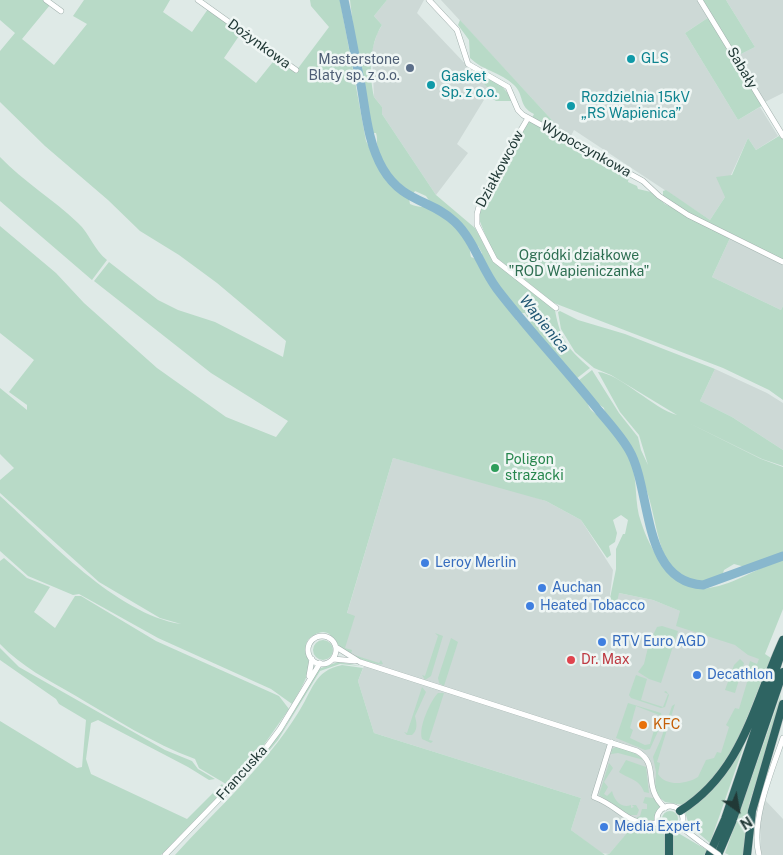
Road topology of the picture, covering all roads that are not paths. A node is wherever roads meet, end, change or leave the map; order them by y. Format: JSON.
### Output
{"nodes":[{"id":1,"x":46,"y":0,"type":"edge"},
{"id":2,"x":198,"y":0,"type":"edge"},
{"id":3,"x":429,"y":0,"type":"edge"},
{"id":4,"x":700,"y":0,"type":"edge"},
{"id":5,"x":61,"y":11,"type":"dead end"},
{"id":6,"x":296,"y":70,"type":"dead end"},
{"id":7,"x":528,"y":118,"type":"junction"},
{"id":8,"x":783,"y":136,"type":"edge"},
{"id":9,"x":783,"y":262,"type":"edge"},
{"id":10,"x":556,"y":308,"type":"dead end"},
{"id":11,"x":783,"y":640,"type":"edge"},
{"id":12,"x":336,"y":647,"type":"junction"},
{"id":13,"x":783,"y":648,"type":"edge"},
{"id":14,"x":333,"y":658,"type":"junction"},
{"id":15,"x":312,"y":659,"type":"junction"},
{"id":16,"x":360,"y":662,"type":"junction"},
{"id":17,"x":320,"y":664,"type":"junction"},
{"id":18,"x":783,"y":672,"type":"edge"},
{"id":19,"x":307,"y":681,"type":"junction"},
{"id":20,"x":783,"y":704,"type":"edge"},
{"id":21,"x":783,"y":738,"type":"edge"},
{"id":22,"x":611,"y":742,"type":"junction"},
{"id":23,"x":665,"y":808,"type":"junction"},
{"id":24,"x":680,"y":811,"type":"junction"},
{"id":25,"x":658,"y":823,"type":"junction"},
{"id":26,"x":681,"y":827,"type":"junction"},
{"id":27,"x":669,"y":832,"type":"junction"},
{"id":28,"x":165,"y":855,"type":"edge"},
{"id":29,"x":669,"y":855,"type":"edge"},
{"id":30,"x":709,"y":855,"type":"edge"},
{"id":31,"x":718,"y":855,"type":"edge"},
{"id":32,"x":747,"y":855,"type":"edge"},
{"id":33,"x":759,"y":855,"type":"edge"}],
"edges":[{"from":1,"to":5,"type":"street"},
{"from":2,"to":6,"type":"street","name":"Dożynkowa"},
{"from":3,"to":7,"type":"street","name":"Wypoczynkowa"},
{"from":4,"to":8,"type":"street","name":"Sabały"},
{"from":7,"to":9,"type":"street","name":"Wypoczynkowa"},
{"from":7,"to":10,"type":"street","name":"Działkowców"},
{"from":11,"to":24,"type":"highway"},
{"from":12,"to":14,"type":"street"},
{"from":12,"to":15,"type":"street"},
{"from":12,"to":16,"type":"street"},
{"from":13,"to":30,"type":"highway"},
{"from":14,"to":16,"type":"street"},
{"from":14,"to":17,"type":"street"},
{"from":15,"to":17,"type":"street"},
{"from":15,"to":19,"type":"street","name":"Francuska"},
{"from":16,"to":22,"type":"street"},
{"from":17,"to":19,"type":"street","name":"Francuska"},
{"from":18,"to":31,"type":"highway"},
{"from":19,"to":28,"type":"street","name":"Francuska"},
{"from":20,"to":32,"type":"highway"},
{"from":21,"to":33,"type":"street"},
{"from":22,"to":23,"type":"street"},
{"from":22,"to":25,"type":"street"},
{"from":23,"to":24,"type":"street"},
{"from":23,"to":25,"type":"street"},
{"from":24,"to":26,"type":"street"},
{"from":25,"to":27,"type":"street"},
{"from":26,"to":27,"type":"street"},
{"from":26,"to":31,"type":"street","bridge":true},
{"from":27,"to":29,"type":"highway"}]}
